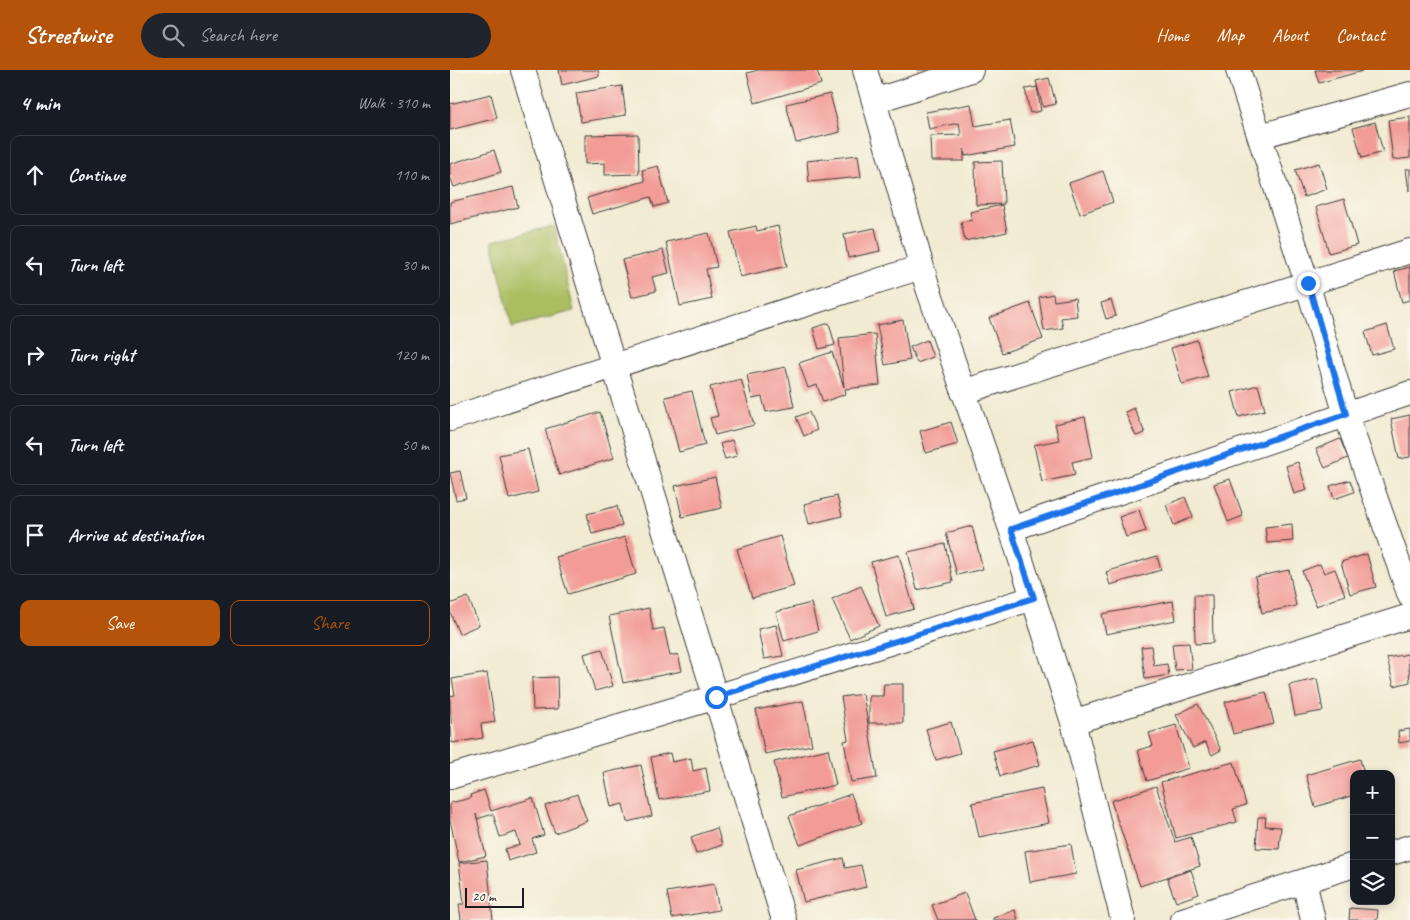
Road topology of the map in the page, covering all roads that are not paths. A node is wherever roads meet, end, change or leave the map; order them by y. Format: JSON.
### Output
{"nodes":[{"id":1,"x":523,"y":70,"type":"edge"},
{"id":2,"x":865,"y":70,"type":"edge"},
{"id":3,"x":971,"y":70,"type":"edge"},
{"id":4,"x":1238,"y":70,"type":"edge"},
{"id":5,"x":1410,"y":94,"type":"edge"},
{"id":6,"x":874,"y":101,"type":"junction"},
{"id":7,"x":1260,"y":136,"type":"junction"},
{"id":8,"x":1410,"y":251,"type":"edge"},
{"id":9,"x":921,"y":267,"type":"junction"},
{"id":10,"x":1308,"y":283,"type":"junction"},
{"id":11,"x":614,"y":366,"type":"junction"},
{"id":12,"x":963,"y":392,"type":"junction"},
{"id":13,"x":1410,"y":392,"type":"edge"},
{"id":14,"x":1346,"y":414,"type":"junction"},
{"id":15,"x":450,"y":420,"type":"edge"},
{"id":16,"x":1011,"y":529,"type":"junction"},
{"id":17,"x":1410,"y":596,"type":"edge"},
{"id":18,"x":1034,"y":598,"type":"junction"},
{"id":19,"x":1410,"y":616,"type":"edge"},
{"id":20,"x":716,"y":697,"type":"junction"},
{"id":21,"x":1073,"y":722,"type":"junction"},
{"id":22,"x":450,"y":777,"type":"edge"},
{"id":23,"x":1410,"y":847,"type":"edge"},
{"id":24,"x":1395,"y":852,"type":"edge"},
{"id":25,"x":1350,"y":866,"type":"edge"},
{"id":26,"x":1304,"y":882,"type":"junction"},
{"id":27,"x":784,"y":920,"type":"edge"},
{"id":28,"x":1123,"y":920,"type":"edge"},
{"id":29,"x":1183,"y":920,"type":"edge"},
{"id":30,"x":1313,"y":920,"type":"edge"}],
"edges":[{"from":1,"to":11,"type":"street"},
{"from":2,"to":6,"type":"street"},
{"from":3,"to":6,"type":"street"},
{"from":4,"to":7,"type":"street"},
{"from":5,"to":7,"type":"street"},
{"from":6,"to":9,"type":"street"},
{"from":7,"to":10,"type":"street"},
{"from":8,"to":10,"type":"street"},
{"from":9,"to":11,"type":"street"},
{"from":9,"to":12,"type":"street"},
{"from":10,"to":12,"type":"street"},
{"from":10,"to":14,"type":"street"},
{"from":11,"to":15,"type":"street"},
{"from":11,"to":20,"type":"street"},
{"from":12,"to":16,"type":"street"},
{"from":13,"to":14,"type":"street"},
{"from":14,"to":16,"type":"street"},
{"from":14,"to":17,"type":"street"},
{"from":16,"to":18,"type":"street"},
{"from":18,"to":20,"type":"street"},
{"from":18,"to":21,"type":"street"},
{"from":19,"to":21,"type":"street"},
{"from":20,"to":22,"type":"street"},
{"from":20,"to":27,"type":"street"},
{"from":21,"to":28,"type":"street"},
{"from":23,"to":24,"type":"street"},
{"from":25,"to":26,"type":"street"},
{"from":26,"to":29,"type":"street"},
{"from":26,"to":30,"type":"street"}]}
